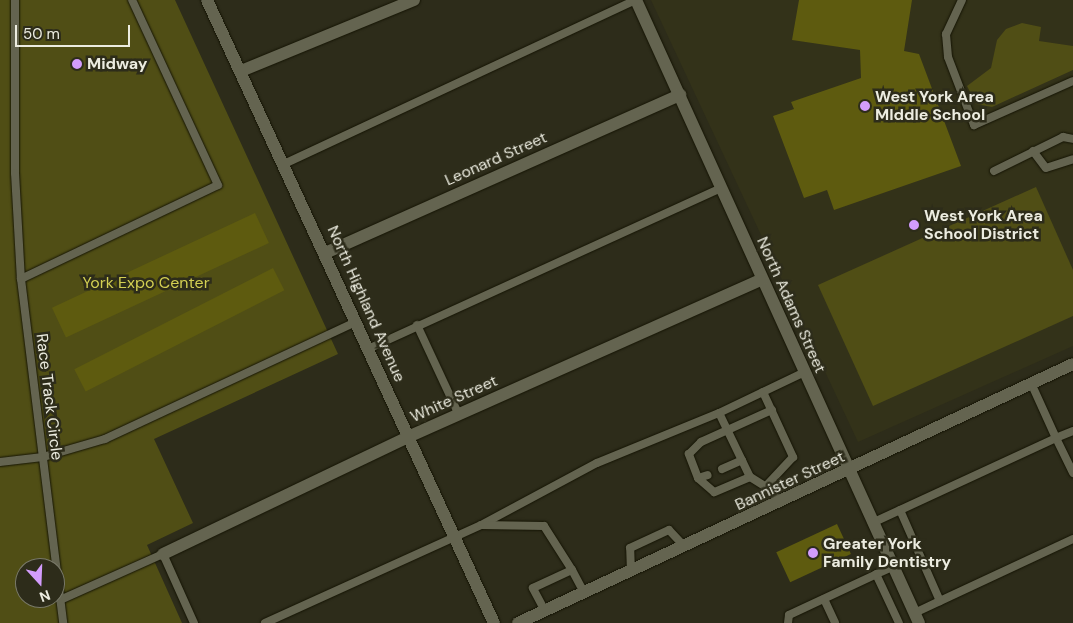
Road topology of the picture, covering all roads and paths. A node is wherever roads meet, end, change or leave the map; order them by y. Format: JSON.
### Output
{"nodes":[{"id":1,"x":16,"y":0,"type":"edge"},
{"id":2,"x":132,"y":0,"type":"edge"},
{"id":3,"x":207,"y":0,"type":"edge"},
{"id":4,"x":414,"y":0,"type":"edge"},
{"id":5,"x":636,"y":0,"type":"edge"},
{"id":6,"x":962,"y":0,"type":"edge"},
{"id":7,"x":241,"y":71,"type":"junction"},
{"id":8,"x":1073,"y":81,"type":"edge"},
{"id":9,"x":680,"y":95,"type":"junction"},
{"id":10,"x":1073,"y":138,"type":"edge"},
{"id":11,"x":1034,"y":151,"type":"junction"},
{"id":12,"x":1073,"y":159,"type":"edge"},
{"id":13,"x":284,"y":164,"type":"junction"},
{"id":14,"x":994,"y":171,"type":"dead end"},
{"id":15,"x":721,"y":188,"type":"junction"},
{"id":16,"x":326,"y":253,"type":"junction"},
{"id":17,"x":21,"y":279,"type":"junction"},
{"id":18,"x":762,"y":279,"type":"junction"},
{"id":19,"x":356,"y":322,"type":"junction"},
{"id":20,"x":417,"y":325,"type":"junction"},
{"id":21,"x":368,"y":349,"type":"junction"},
{"id":22,"x":1073,"y":364,"type":"edge"},
{"id":23,"x":804,"y":373,"type":"junction"},
{"id":24,"x":1031,"y":383,"type":"junction"},
{"id":25,"x":763,"y":392,"type":"junction"},
{"id":26,"x":772,"y":410,"type":"junction"},
{"id":27,"x":718,"y":413,"type":"junction"},
{"id":28,"x":459,"y":415,"type":"junction"},
{"id":29,"x":727,"y":430,"type":"junction"},
{"id":30,"x":1073,"y":430,"type":"edge"},
{"id":31,"x":410,"y":436,"type":"junction"},
{"id":32,"x":1056,"y":438,"type":"junction"},
{"id":33,"x":43,"y":457,"type":"junction"},
{"id":34,"x":742,"y":460,"type":"junction"},
{"id":35,"x":0,"y":462,"type":"edge"},
{"id":36,"x":722,"y":469,"type":"dead end"},
{"id":37,"x":848,"y":472,"type":"junction"},
{"id":38,"x":1073,"y":473,"type":"edge"},
{"id":39,"x":708,"y":474,"type":"dead end"},
{"id":40,"x":750,"y":477,"type":"junction"},
{"id":41,"x":698,"y":478,"type":"junction"},
{"id":42,"x":766,"y":486,"type":"junction"},
{"id":43,"x":780,"y":503,"type":"junction"},
{"id":44,"x":900,"y":510,"type":"junction"},
{"id":45,"x":872,"y":523,"type":"junction"},
{"id":46,"x":481,"y":525,"type":"junction"},
{"id":47,"x":454,"y":534,"type":"junction"},
{"id":48,"x":1073,"y":539,"type":"edge"},
{"id":49,"x":685,"y":547,"type":"junction"},
{"id":50,"x":163,"y":554,"type":"junction"},
{"id":51,"x":55,"y":558,"type":"edge"},
{"id":52,"x":892,"y":566,"type":"junction"},
{"id":53,"x":572,"y":570,"type":"junction"},
{"id":54,"x":631,"y":572,"type":"junction"},
{"id":55,"x":876,"y":574,"type":"junction"},
{"id":56,"x":584,"y":593,"type":"junction"},
{"id":57,"x":65,"y":598,"type":"edge"},
{"id":58,"x":824,"y":599,"type":"junction"},
{"id":59,"x":940,"y":601,"type":"junction"},
{"id":60,"x":61,"y":608,"type":"edge"},
{"id":61,"x":545,"y":611,"type":"junction"},
{"id":62,"x":894,"y":612,"type":"junction"},
{"id":63,"x":914,"y":613,"type":"edge"},
{"id":64,"x":63,"y":623,"type":"edge"},
{"id":65,"x":194,"y":623,"type":"edge"},
{"id":66,"x":265,"y":623,"type":"edge"},
{"id":67,"x":494,"y":623,"type":"edge"},
{"id":68,"x":518,"y":623,"type":"edge"},
{"id":69,"x":788,"y":623,"type":"edge"},
{"id":70,"x":836,"y":623,"type":"edge"},
{"id":71,"x":899,"y":623,"type":"edge"}],
"edges":[{"from":1,"to":17,"type":"lane","name":"Race Track Circle"},
{"from":2,"to":17,"type":"lane"},
{"from":3,"to":7,"type":"street","name":"North Highland Avenue"},
{"from":4,"to":7,"type":"street"},
{"from":5,"to":9,"type":"street","name":"North Adams Street"},
{"from":5,"to":13,"type":"lane"},
{"from":6,"to":8,"type":"lane"},
{"from":7,"to":13,"type":"street","name":"North Highland Avenue"},
{"from":9,"to":15,"type":"street","name":"North Adams Street"},
{"from":9,"to":16,"type":"street","name":"Leonard Street"},
{"from":10,"to":11,"type":"lane"},
{"from":11,"to":12,"type":"lane"},
{"from":11,"to":14,"type":"lane"},
{"from":13,"to":16,"type":"street","name":"North Highland Avenue"},
{"from":15,"to":18,"type":"street","name":"North Adams Street"},
{"from":15,"to":20,"type":"lane"},
{"from":16,"to":19,"type":"street","name":"North Highland Avenue"},
{"from":17,"to":33,"type":"lane","name":"Race Track Circle"},
{"from":18,"to":23,"type":"street","name":"North Adams Street"},
{"from":18,"to":28,"type":"street","name":"White Street"},
{"from":19,"to":21,"type":"street","name":"North Highland Avenue"},
{"from":19,"to":33,"type":"lane"},
{"from":20,"to":21,"type":"lane"},
{"from":20,"to":28,"type":"lane"},
{"from":21,"to":31,"type":"street","name":"North Highland Avenue"},
{"from":22,"to":24,"type":"street","name":"Bannister Street"},
{"from":23,"to":25,"type":"lane"},
{"from":23,"to":37,"type":"street","name":"North Adams Street"},
{"from":24,"to":32,"type":"lane"},
{"from":24,"to":37,"type":"street","name":"Bannister Street"},
{"from":25,"to":26,"type":"lane"},
{"from":25,"to":27,"type":"lane"},
{"from":26,"to":29,"type":"lane"},
{"from":26,"to":42,"type":"lane"},
{"from":27,"to":29,"type":"lane"},
{"from":27,"to":46,"type":"lane"},
{"from":28,"to":31,"type":"street","name":"White Street"},
{"from":29,"to":34,"type":"lane"},
{"from":29,"to":41,"type":"lane"},
{"from":30,"to":32,"type":"lane"},
{"from":31,"to":47,"type":"street","name":"North Highland Avenue"},
{"from":31,"to":50,"type":"street","name":"White Street"},
{"from":32,"to":38,"type":"lane"},
{"from":32,"to":44,"type":"lane"},
{"from":33,"to":35,"type":"lane"},
{"from":33,"to":51,"type":"lane","name":"Race Track Circle"},
{"from":34,"to":36,"type":"lane"},
{"from":34,"to":40,"type":"lane"},
{"from":37,"to":43,"type":"street","name":"Bannister Street"},
{"from":37,"to":45,"type":"street","name":"North Adams Street"},
{"from":39,"to":41,"type":"lane"},
{"from":40,"to":41,"type":"lane"},
{"from":40,"to":42,"type":"lane"},
{"from":42,"to":43,"type":"lane"},
{"from":43,"to":49,"type":"street","name":"Bannister Street"},
{"from":44,"to":45,"type":"lane"},
{"from":44,"to":59,"type":"lane"},
{"from":45,"to":52,"type":"street","name":"North Adams Street"},
{"from":46,"to":47,"type":"lane"},
{"from":46,"to":53,"type":"lane"},
{"from":47,"to":66,"type":"lane"},
{"from":47,"to":67,"type":"street","name":"North Highland Avenue"},
{"from":48,"to":59,"type":"lane"},
{"from":49,"to":54,"type":"street","name":"Bannister Street"},
{"from":49,"to":54,"type":"lane"},
{"from":50,"to":57,"type":"lane"},
{"from":50,"to":65,"type":"lane"},
{"from":52,"to":55,"type":"lane"},
{"from":52,"to":63,"type":"street","name":"North Adams Street"},
{"from":53,"to":56,"type":"lane"},
{"from":53,"to":61,"type":"lane"},
{"from":54,"to":56,"type":"street","name":"Bannister Street"},
{"from":55,"to":58,"type":"lane"},
{"from":55,"to":62,"type":"lane"},
{"from":56,"to":61,"type":"street","name":"Bannister Street"},
{"from":58,"to":69,"type":"lane"},
{"from":58,"to":70,"type":"lane"},
{"from":59,"to":63,"type":"lane"},
{"from":60,"to":64,"type":"lane","name":"Race Track Circle"},
{"from":61,"to":68,"type":"street","name":"Bannister Street"},
{"from":62,"to":63,"type":"lane"},
{"from":62,"to":71,"type":"lane"}]}
